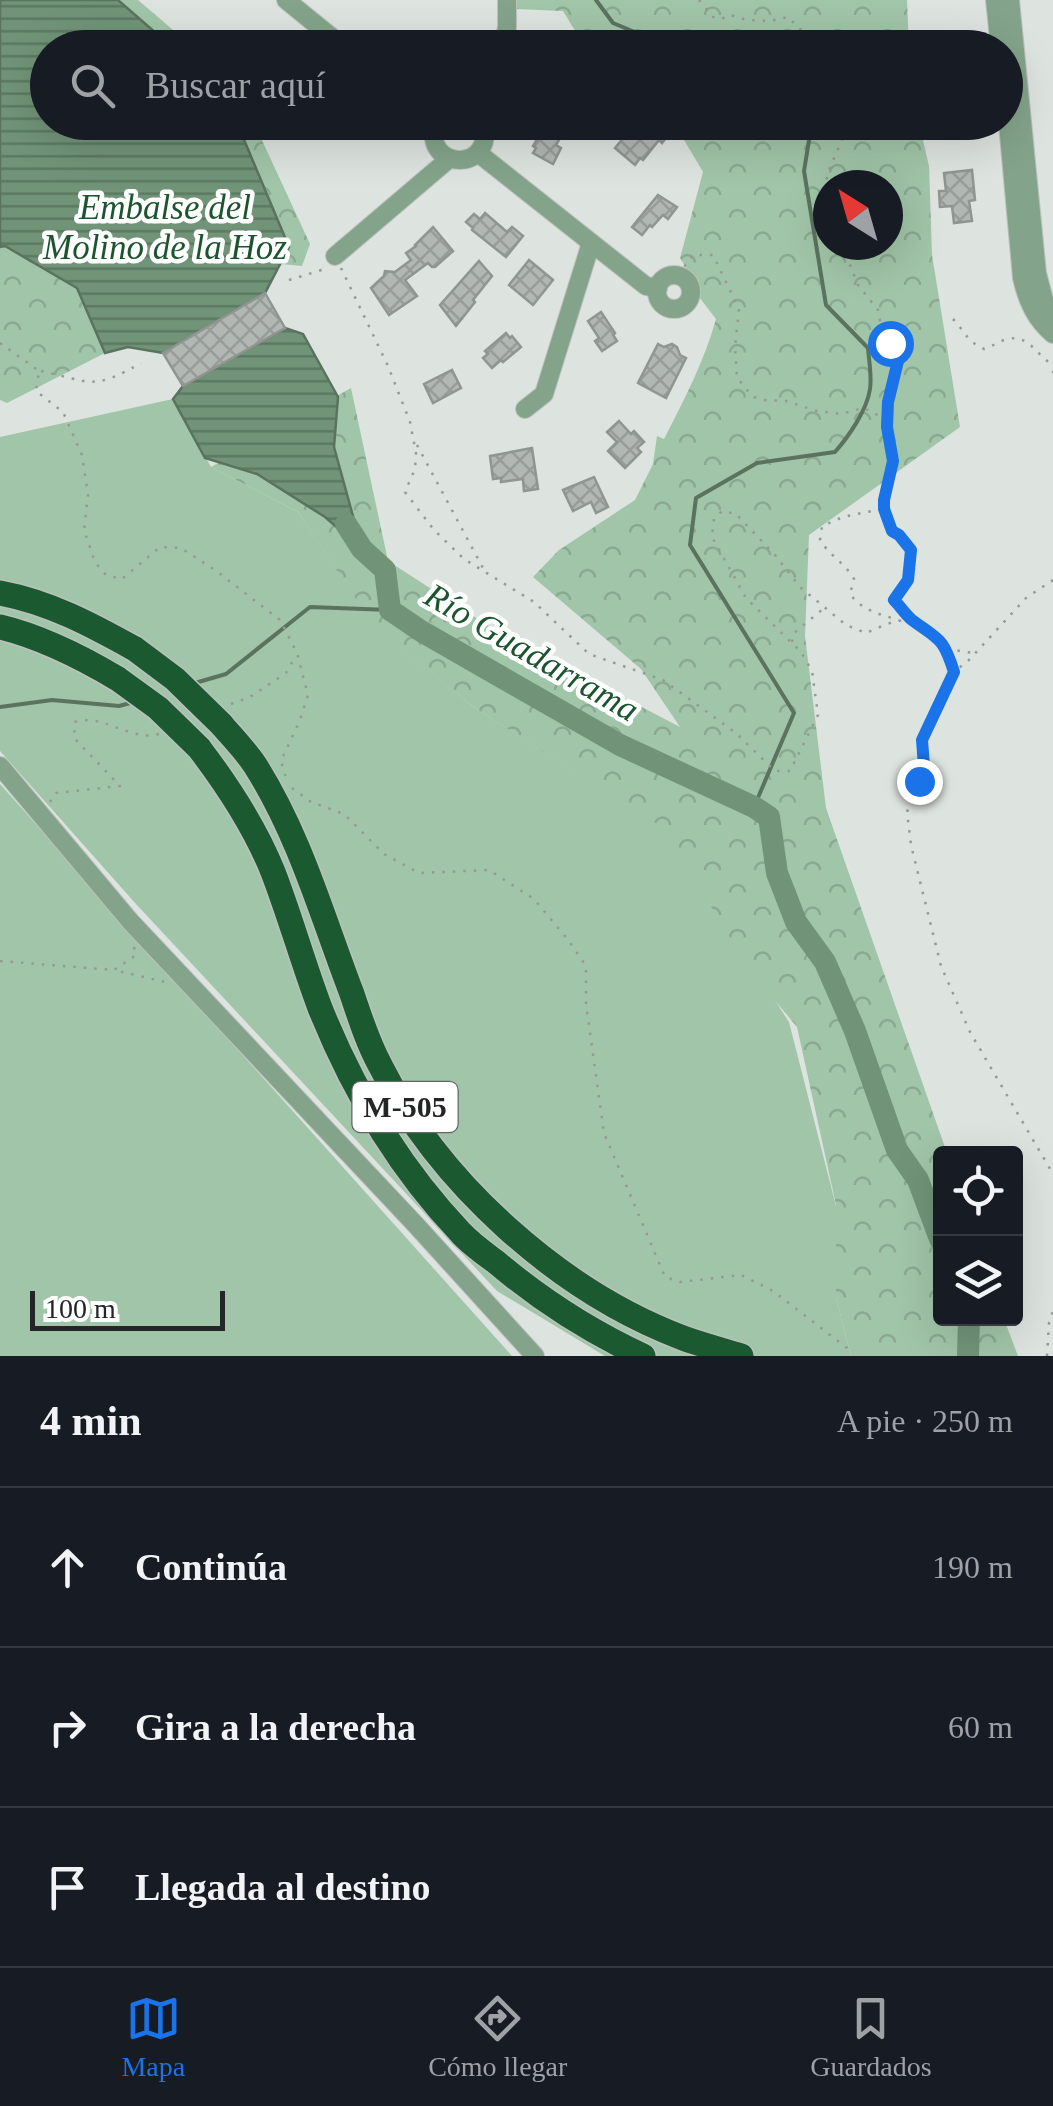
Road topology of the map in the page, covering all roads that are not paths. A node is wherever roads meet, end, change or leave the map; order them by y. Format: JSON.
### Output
{"nodes":[{"id":1,"x":286,"y":0,"type":"edge"},
{"id":2,"x":507,"y":0,"type":"edge"},
{"id":3,"x":996,"y":0,"type":"edge"},
{"id":4,"x":1010,"y":0,"type":"edge"},
{"id":5,"x":323,"y":30,"type":"edge"},
{"id":6,"x":506,"y":30,"type":"edge"},
{"id":7,"x":998,"y":30,"type":"edge"},
{"id":8,"x":1013,"y":30,"type":"edge"},
{"id":9,"x":1023,"y":131,"type":"edge"},
{"id":10,"x":434,"y":140,"type":"edge"},
{"id":11,"x":485,"y":140,"type":"edge"},
{"id":12,"x":1009,"y":140,"type":"edge"},
{"id":13,"x":478,"y":153,"type":"junction"},
{"id":14,"x":449,"y":159,"type":"junction"},
{"id":15,"x":591,"y":243,"type":"junction"},
{"id":16,"x":336,"y":256,"type":"dead end"},
{"id":17,"x":658,"y":288,"type":"junction"},
{"id":18,"x":1053,"y":313,"type":"edge"},
{"id":19,"x":1053,"y":334,"type":"edge"},
{"id":20,"x":525,"y":409,"type":"dead end"},
{"id":21,"x":0,"y":581,"type":"edge"},
{"id":22,"x":0,"y":593,"type":"edge"},
{"id":23,"x":80,"y":619,"type":"junction"},
{"id":24,"x":0,"y":627,"type":"edge"},
{"id":25,"x":0,"y":766,"type":"edge"},
{"id":26,"x":534,"y":1356,"type":"edge"},
{"id":27,"x":643,"y":1356,"type":"edge"},
{"id":28,"x":741,"y":1356,"type":"edge"}],
"edges":[{"from":1,"to":5,"type":"street"},
{"from":2,"to":6,"type":"street"},
{"from":3,"to":7,"type":"street"},
{"from":4,"to":8,"type":"street"},
{"from":9,"to":18,"type":"street"},
{"from":10,"to":14,"type":"street"},
{"from":11,"to":13,"type":"street"},
{"from":12,"to":19,"type":"street"},
{"from":13,"to":14,"type":"street"},
{"from":13,"to":15,"type":"street"},
{"from":14,"to":16,"type":"street"},
{"from":15,"to":17,"type":"street"},
{"from":15,"to":20,"type":"street"},
{"from":17,"to":17,"type":"street"},
{"from":21,"to":23,"type":"highway","number":"M-505"},
{"from":22,"to":23,"type":"highway","number":"M-505"},
{"from":23,"to":28,"type":"highway","number":"M-505","bridge":true},
{"from":24,"to":27,"type":"highway","number":"M-505","bridge":true},
{"from":25,"to":26,"type":"street"}]}
